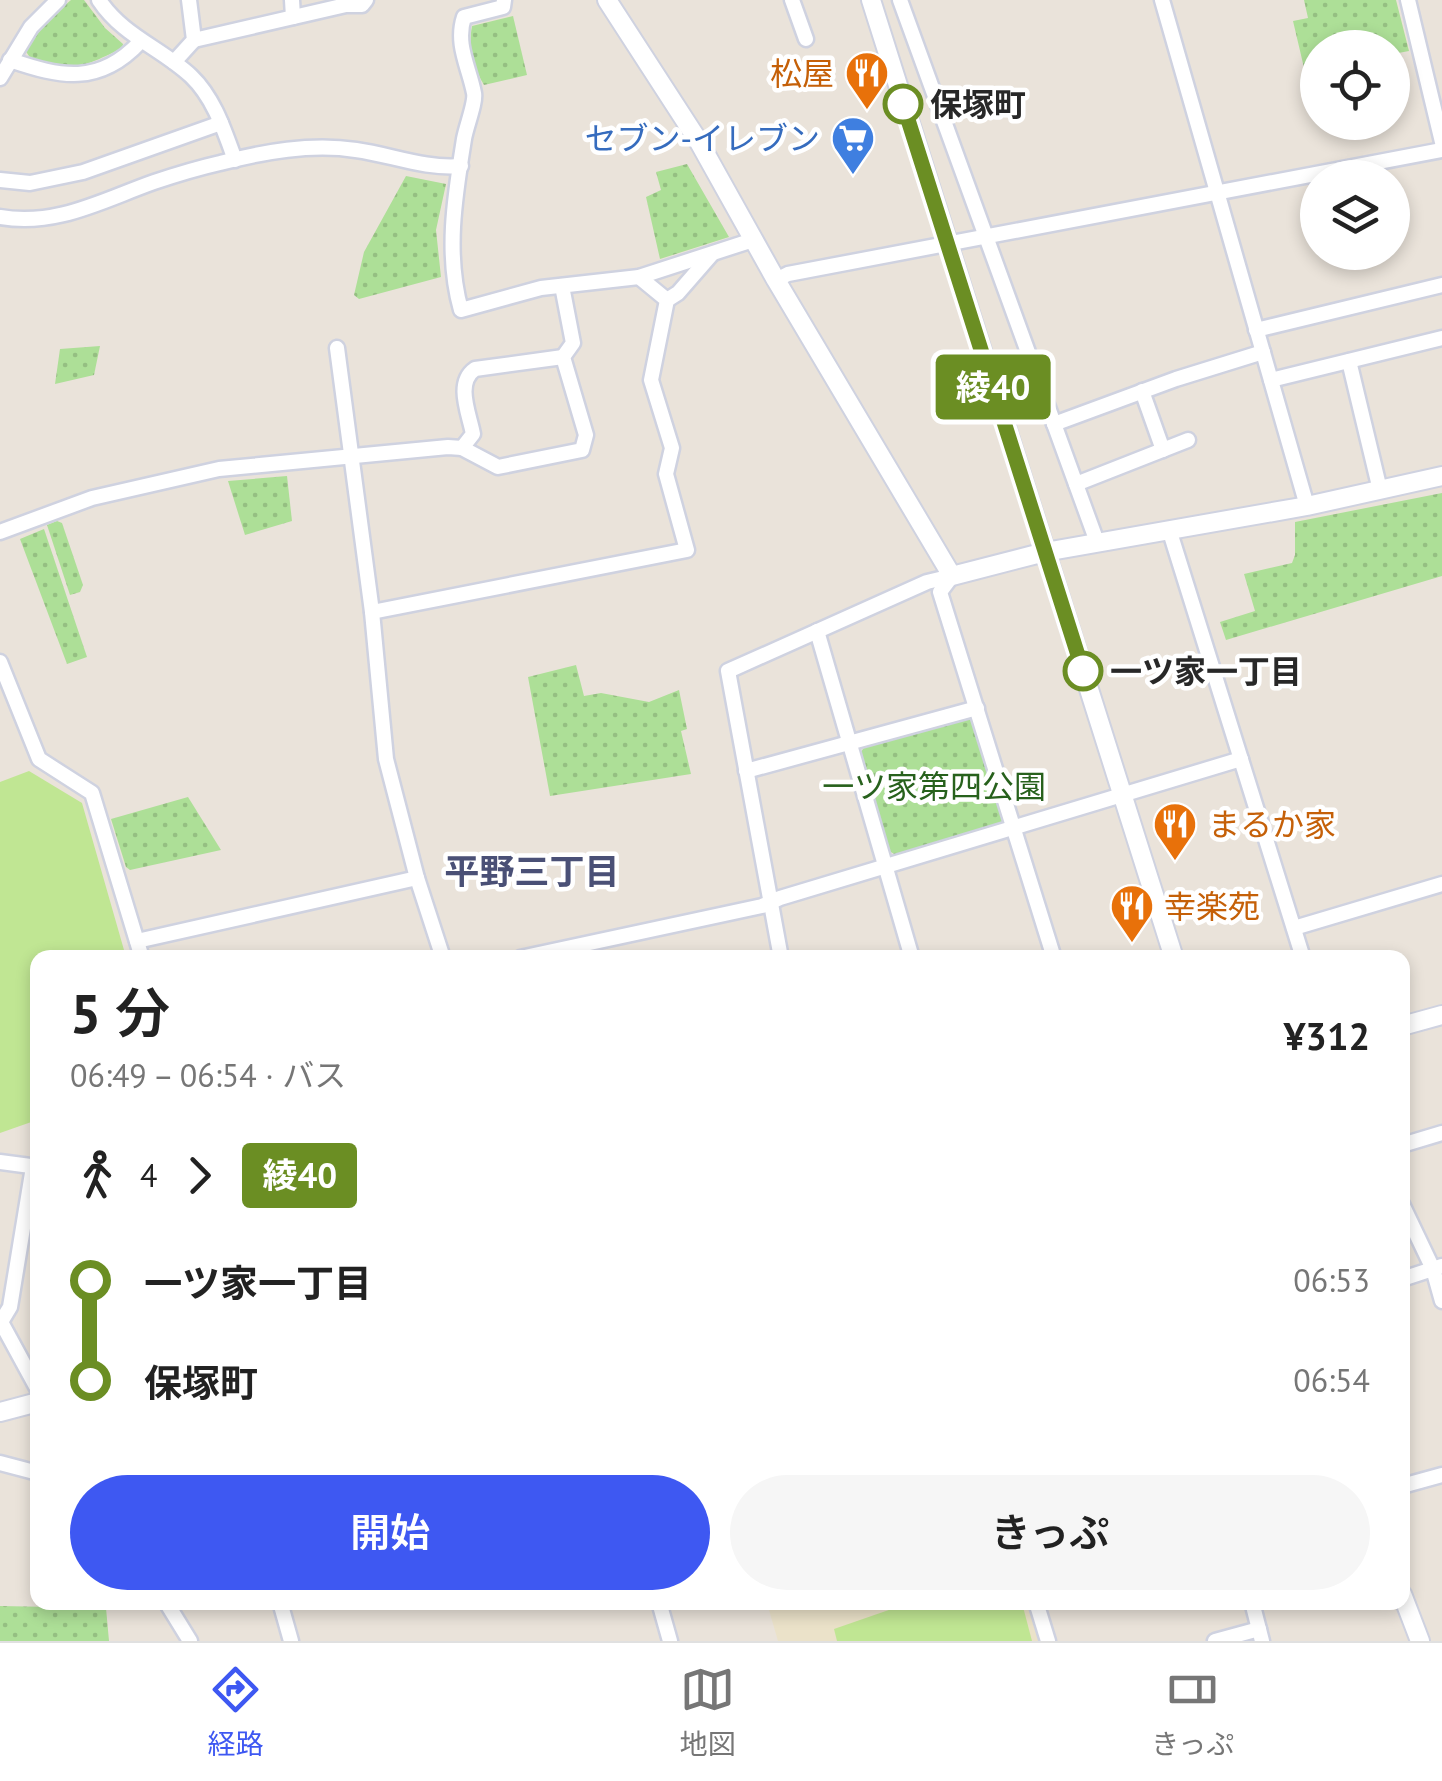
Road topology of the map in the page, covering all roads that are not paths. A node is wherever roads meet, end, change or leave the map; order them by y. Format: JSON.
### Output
{"nodes":[{"id":1,"x":58,"y":0,"type":"edge"},
{"id":2,"x":99,"y":0,"type":"edge"},
{"id":3,"x":190,"y":0,"type":"edge"},
{"id":4,"x":292,"y":0,"type":"edge"},
{"id":5,"x":366,"y":0,"type":"edge"},
{"id":6,"x":504,"y":0,"type":"edge"},
{"id":7,"x":607,"y":0,"type":"edge"},
{"id":8,"x":792,"y":0,"type":"edge"},
{"id":9,"x":871,"y":0,"type":"edge"},
{"id":10,"x":900,"y":0,"type":"edge"},
{"id":11,"x":1162,"y":0,"type":"edge"},
{"id":12,"x":1408,"y":0,"type":"edge"},
{"id":13,"x":293,"y":17,"type":"junction"},
{"id":14,"x":806,"y":39,"type":"dead end"},
{"id":15,"x":194,"y":40,"type":"junction"},
{"id":16,"x":140,"y":42,"type":"junction"},
{"id":17,"x":10,"y":60,"type":"junction"},
{"id":18,"x":174,"y":62,"type":"junction"},
{"id":19,"x":0,"y":78,"type":"edge"},
{"id":20,"x":221,"y":123,"type":"junction"},
{"id":21,"x":1442,"y":142,"type":"edge"},
{"id":22,"x":1442,"y":150,"type":"edge"},
{"id":23,"x":235,"y":160,"type":"junction"},
{"id":24,"x":461,"y":166,"type":"junction"},
{"id":25,"x":0,"y":180,"type":"edge"},
{"id":26,"x":1216,"y":193,"type":"junction"},
{"id":27,"x":0,"y":217,"type":"edge"},
{"id":28,"x":986,"y":236,"type":"junction"},
{"id":29,"x":753,"y":240,"type":"junction"},
{"id":30,"x":947,"y":243,"type":"junction"},
{"id":31,"x":712,"y":254,"type":"junction"},
{"id":32,"x":639,"y":277,"type":"junction"},
{"id":33,"x":776,"y":280,"type":"junction"},
{"id":34,"x":1442,"y":285,"type":"edge"},
{"id":35,"x":562,"y":286,"type":"junction"},
{"id":36,"x":667,"y":300,"type":"junction"},
{"id":37,"x":1256,"y":330,"type":"junction"},
{"id":38,"x":1442,"y":338,"type":"edge"},
{"id":39,"x":337,"y":348,"type":"dead end"},
{"id":40,"x":1262,"y":352,"type":"junction"},
{"id":41,"x":562,"y":358,"type":"junction"},
{"id":42,"x":1349,"y":361,"type":"junction"},
{"id":43,"x":1271,"y":380,"type":"junction"},
{"id":44,"x":1142,"y":391,"type":"junction"},
{"id":45,"x":1054,"y":424,"type":"junction"},
{"id":46,"x":1188,"y":440,"type":"dead end"},
{"id":47,"x":462,"y":448,"type":"junction"},
{"id":48,"x":1164,"y":450,"type":"junction"},
{"id":49,"x":352,"y":454,"type":"junction"},
{"id":50,"x":1442,"y":476,"type":"edge"},
{"id":51,"x":1076,"y":484,"type":"junction"},
{"id":52,"x":1380,"y":490,"type":"junction"},
{"id":53,"x":1306,"y":506,"type":"junction"},
{"id":54,"x":1169,"y":529,"type":"junction"},
{"id":55,"x":0,"y":532,"type":"edge"},
{"id":56,"x":1097,"y":542,"type":"junction"},
{"id":57,"x":1045,"y":552,"type":"junction"},
{"id":58,"x":952,"y":576,"type":"junction"},
{"id":59,"x":372,"y":612,"type":"junction"},
{"id":60,"x":817,"y":631,"type":"junction"},
{"id":61,"x":0,"y":662,"type":"edge"},
{"id":62,"x":977,"y":708,"type":"junction"},
{"id":63,"x":850,"y":742,"type":"junction"},
{"id":64,"x":1241,"y":759,"type":"junction"},
{"id":65,"x":746,"y":771,"type":"junction"},
{"id":66,"x":1122,"y":794,"type":"junction"},
{"id":67,"x":1014,"y":828,"type":"junction"},
{"id":68,"x":886,"y":866,"type":"junction"},
{"id":69,"x":417,"y":878,"type":"junction"},
{"id":70,"x":1442,"y":884,"type":"edge"},
{"id":71,"x":771,"y":903,"type":"junction"},
{"id":72,"x":1294,"y":928,"type":"junction"},
{"id":73,"x":137,"y":941,"type":"junction"},
{"id":74,"x":140,"y":950,"type":"edge"},
{"id":75,"x":440,"y":950,"type":"edge"},
{"id":76,"x":557,"y":950,"type":"edge"},
{"id":77,"x":780,"y":950,"type":"edge"},
{"id":78,"x":910,"y":950,"type":"edge"},
{"id":79,"x":1052,"y":950,"type":"edge"},
{"id":80,"x":1171,"y":950,"type":"edge"},
{"id":81,"x":1301,"y":950,"type":"edge"},
{"id":82,"x":1442,"y":1015,"type":"edge"},
{"id":83,"x":1410,"y":1024,"type":"edge"},
{"id":84,"x":1442,"y":1134,"type":"edge"},
{"id":85,"x":1410,"y":1143,"type":"edge"},
{"id":86,"x":0,"y":1162,"type":"edge"},
{"id":87,"x":30,"y":1166,"type":"edge"},
{"id":88,"x":30,"y":1195,"type":"edge"},
{"id":89,"x":1410,"y":1219,"type":"edge"},
{"id":90,"x":1437,"y":1268,"type":"edge"},
{"id":91,"x":1410,"y":1276,"type":"edge"},
{"id":92,"x":1442,"y":1302,"type":"edge"},
{"id":93,"x":30,"y":1375,"type":"edge"},
{"id":94,"x":30,"y":1404,"type":"edge"},
{"id":95,"x":0,"y":1412,"type":"edge"},
{"id":96,"x":0,"y":1462,"type":"edge"},
{"id":97,"x":30,"y":1471,"type":"edge"},
{"id":98,"x":1442,"y":1475,"type":"edge"},
{"id":99,"x":1410,"y":1484,"type":"edge"},
{"id":100,"x":171,"y":1610,"type":"edge"},
{"id":101,"x":282,"y":1610,"type":"edge"},
{"id":102,"x":661,"y":1610,"type":"edge"},
{"id":103,"x":1038,"y":1610,"type":"edge"},
{"id":104,"x":1254,"y":1610,"type":"edge"},
{"id":105,"x":1408,"y":1610,"type":"edge"},
{"id":106,"x":1261,"y":1635,"type":"edge"},
{"id":107,"x":190,"y":1641,"type":"edge"},
{"id":108,"x":292,"y":1641,"type":"edge"},
{"id":109,"x":670,"y":1641,"type":"edge"},
{"id":110,"x":1048,"y":1641,"type":"edge"},
{"id":111,"x":1214,"y":1641,"type":"edge"},
{"id":112,"x":1420,"y":1641,"type":"edge"}],
"edges":[{"from":1,"to":17,"type":"street"},
{"from":2,"to":16,"type":"street"},
{"from":3,"to":15,"type":"street"},
{"from":4,"to":13,"type":"street"},
{"from":5,"to":13,"type":"street"},
{"from":6,"to":24,"type":"street"},
{"from":7,"to":29,"type":"street"},
{"from":8,"to":14,"type":"street"},
{"from":9,"to":30,"type":"street"},
{"from":10,"to":28,"type":"street"},
{"from":11,"to":26,"type":"street"},
{"from":12,"to":21,"type":"street"},
{"from":13,"to":15,"type":"street"},
{"from":15,"to":18,"type":"street"},
{"from":16,"to":17,"type":"street"},
{"from":16,"to":18,"type":"street"},
{"from":17,"to":19,"type":"street"},
{"from":18,"to":20,"type":"street"},
{"from":20,"to":23,"type":"street"},
{"from":20,"to":25,"type":"street"},
{"from":22,"to":26,"type":"street"},
{"from":23,"to":24,"type":"street"},
{"from":23,"to":27,"type":"street"},
{"from":24,"to":35,"type":"street"},
{"from":26,"to":28,"type":"street"},
{"from":26,"to":37,"type":"street"},
{"from":28,"to":30,"type":"street"},
{"from":28,"to":45,"type":"street"},
{"from":29,"to":31,"type":"street"},
{"from":29,"to":33,"type":"street"},
{"from":30,"to":33,"type":"street"},
{"from":30,"to":57,"type":"street"},
{"from":31,"to":32,"type":"street"},
{"from":31,"to":36,"type":"street"},
{"from":32,"to":35,"type":"street"},
{"from":32,"to":36,"type":"street"},
{"from":33,"to":58,"type":"street"},
{"from":34,"to":37,"type":"street"},
{"from":35,"to":41,"type":"street"},
{"from":36,"to":59,"type":"street"},
{"from":37,"to":40,"type":"street"},
{"from":38,"to":42,"type":"street"},
{"from":39,"to":49,"type":"street"},
{"from":40,"to":43,"type":"street"},
{"from":40,"to":44,"type":"street"},
{"from":41,"to":47,"type":"street"},
{"from":41,"to":47,"type":"street"},
{"from":42,"to":43,"type":"street"},
{"from":42,"to":52,"type":"street"},
{"from":43,"to":53,"type":"street"},
{"from":44,"to":45,"type":"street"},
{"from":44,"to":48,"type":"street"},
{"from":45,"to":51,"type":"street"},
{"from":46,"to":48,"type":"street"},
{"from":47,"to":49,"type":"street"},
{"from":48,"to":51,"type":"street"},
{"from":49,"to":55,"type":"street"},
{"from":49,"to":59,"type":"street"},
{"from":50,"to":52,"type":"street"},
{"from":51,"to":56,"type":"street"},
{"from":52,"to":53,"type":"street"},
{"from":53,"to":54,"type":"street"},
{"from":54,"to":56,"type":"street"},
{"from":54,"to":64,"type":"street"},
{"from":56,"to":57,"type":"street"},
{"from":57,"to":58,"type":"street"},
{"from":57,"to":66,"type":"street"},
{"from":58,"to":60,"type":"street"},
{"from":58,"to":62,"type":"street"},
{"from":59,"to":69,"type":"street"},
{"from":60,"to":63,"type":"street"},
{"from":60,"to":65,"type":"street"},
{"from":61,"to":73,"type":"street"},
{"from":62,"to":63,"type":"street"},
{"from":62,"to":67,"type":"street"},
{"from":63,"to":65,"type":"street"},
{"from":63,"to":68,"type":"street"},
{"from":64,"to":66,"type":"street"},
{"from":64,"to":72,"type":"street"},
{"from":65,"to":71,"type":"street"},
{"from":66,"to":67,"type":"street"},
{"from":66,"to":80,"type":"street"},
{"from":67,"to":68,"type":"street"},
{"from":67,"to":79,"type":"street"},
{"from":68,"to":71,"type":"street"},
{"from":68,"to":78,"type":"street"},
{"from":69,"to":73,"type":"street"},
{"from":69,"to":75,"type":"street"},
{"from":70,"to":72,"type":"street"},
{"from":71,"to":76,"type":"street"},
{"from":71,"to":77,"type":"street"},
{"from":72,"to":81,"type":"street"},
{"from":73,"to":74,"type":"street"},
{"from":82,"to":83,"type":"street"},
{"from":84,"to":85,"type":"street"},
{"from":86,"to":87,"type":"street"},
{"from":88,"to":93,"type":"street"},
{"from":89,"to":90,"type":"street"},
{"from":90,"to":91,"type":"street"},
{"from":90,"to":92,"type":"street"},
{"from":94,"to":95,"type":"street"},
{"from":96,"to":97,"type":"street"},
{"from":98,"to":99,"type":"street"},
{"from":100,"to":107,"type":"street"},
{"from":101,"to":108,"type":"street"},
{"from":102,"to":109,"type":"street"},
{"from":103,"to":110,"type":"street"},
{"from":104,"to":106,"type":"street"},
{"from":105,"to":112,"type":"street"},
{"from":106,"to":111,"type":"street"}]}
